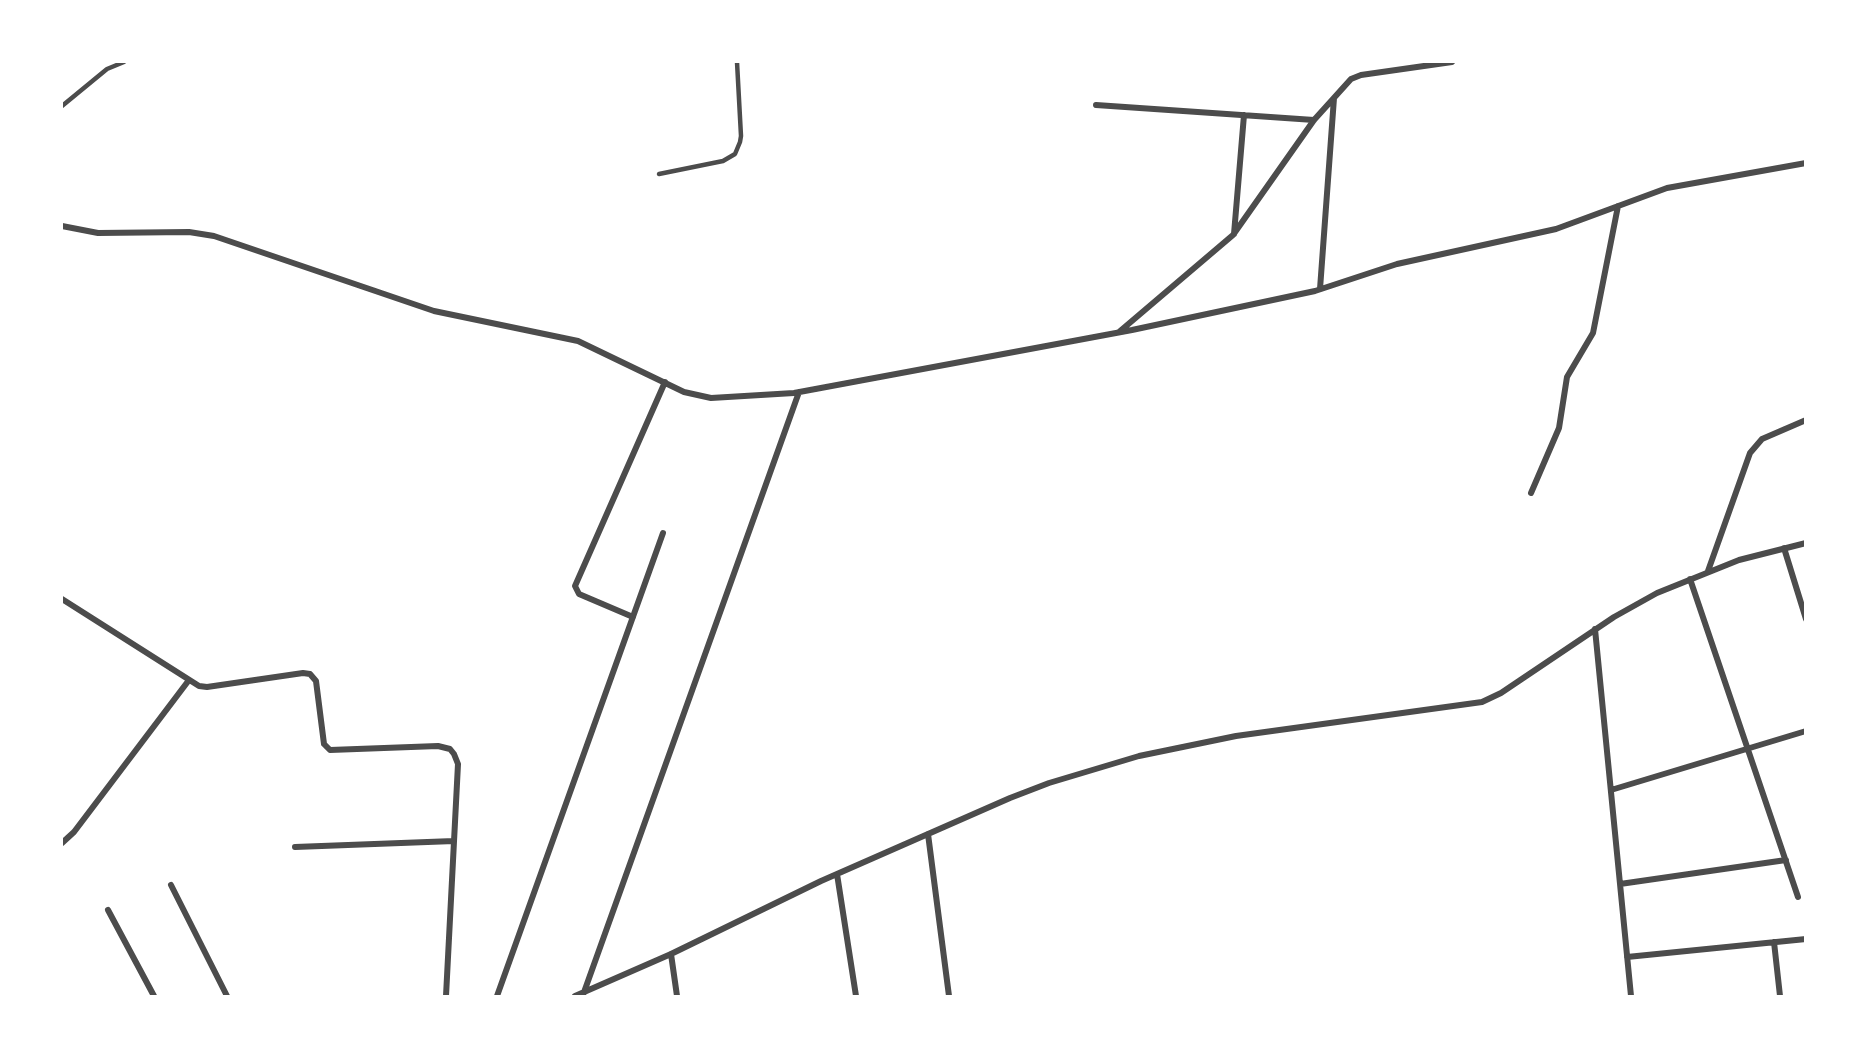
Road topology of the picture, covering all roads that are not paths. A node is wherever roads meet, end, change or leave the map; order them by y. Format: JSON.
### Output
{"nodes":[{"id":1,"x":124,"y":62,"type":"edge"},
{"id":2,"x":737,"y":62,"type":"edge"},
{"id":3,"x":1452,"y":62,"type":"edge"},
{"id":4,"x":1334,"y":98,"type":"junction"},
{"id":5,"x":1096,"y":105,"type":"dead end"},
{"id":6,"x":62,"y":106,"type":"edge"},
{"id":7,"x":1244,"y":115,"type":"junction"},
{"id":8,"x":1314,"y":120,"type":"junction"},
{"id":9,"x":1806,"y":163,"type":"edge"},
{"id":10,"x":658,"y":174,"type":"dead end"},
{"id":11,"x":1618,"y":206,"type":"junction"},
{"id":12,"x":62,"y":226,"type":"edge"},
{"id":13,"x":1233,"y":235,"type":"junction"},
{"id":14,"x":1320,"y":289,"type":"junction"},
{"id":15,"x":1118,"y":332,"type":"junction"},
{"id":16,"x":664,"y":382,"type":"junction"},
{"id":17,"x":799,"y":392,"type":"junction"},
{"id":18,"x":1806,"y":420,"type":"edge"},
{"id":19,"x":1531,"y":493,"type":"dead end"},
{"id":20,"x":663,"y":533,"type":"dead end"},
{"id":21,"x":1806,"y":543,"type":"edge"},
{"id":22,"x":1784,"y":548,"type":"junction"},
{"id":23,"x":1708,"y":571,"type":"junction"},
{"id":24,"x":1690,"y":579,"type":"junction"},
{"id":25,"x":62,"y":599,"type":"edge"},
{"id":26,"x":633,"y":617,"type":"junction"},
{"id":27,"x":1806,"y":619,"type":"edge"},
{"id":28,"x":1595,"y":629,"type":"junction"},
{"id":29,"x":189,"y":680,"type":"junction"},
{"id":30,"x":1806,"y":731,"type":"edge"},
{"id":31,"x":1747,"y":749,"type":"junction"},
{"id":32,"x":1611,"y":790,"type":"junction"},
{"id":33,"x":928,"y":834,"type":"junction"},
{"id":34,"x":454,"y":841,"type":"junction"},
{"id":35,"x":62,"y":843,"type":"edge"},
{"id":36,"x":295,"y":847,"type":"dead end"},
{"id":37,"x":1785,"y":860,"type":"junction"},
{"id":38,"x":837,"y":874,"type":"junction"},
{"id":39,"x":1620,"y":884,"type":"junction"},
{"id":40,"x":171,"y":885,"type":"dead end"},
{"id":41,"x":1798,"y":897,"type":"dead end"},
{"id":42,"x":108,"y":910,"type":"dead end"},
{"id":43,"x":1806,"y":939,"type":"edge"},
{"id":44,"x":1774,"y":942,"type":"junction"},
{"id":45,"x":671,"y":954,"type":"junction"},
{"id":46,"x":1627,"y":957,"type":"junction"},
{"id":47,"x":584,"y":995,"type":"edge"},
{"id":48,"x":154,"y":996,"type":"edge"},
{"id":49,"x":227,"y":996,"type":"edge"},
{"id":50,"x":446,"y":996,"type":"edge"},
{"id":51,"x":497,"y":996,"type":"edge"},
{"id":52,"x":677,"y":996,"type":"edge"},
{"id":53,"x":856,"y":996,"type":"edge"},
{"id":54,"x":949,"y":996,"type":"edge"},
{"id":55,"x":1631,"y":996,"type":"edge"},
{"id":56,"x":1780,"y":996,"type":"edge"}],
"edges":[{"from":1,"to":6,"type":"lane"},
{"from":2,"to":10,"type":"lane"},
{"from":3,"to":4,"type":"street"},
{"from":4,"to":8,"type":"street"},
{"from":4,"to":14,"type":"street"},
{"from":5,"to":7,"type":"street"},
{"from":7,"to":8,"type":"street"},
{"from":7,"to":13,"type":"street"},
{"from":8,"to":13,"type":"street"},
{"from":9,"to":11,"type":"street"},
{"from":11,"to":14,"type":"street"},
{"from":11,"to":19,"type":"street"},
{"from":12,"to":16,"type":"street"},
{"from":13,"to":15,"type":"street"},
{"from":14,"to":15,"type":"street"},
{"from":15,"to":17,"type":"street"},
{"from":16,"to":17,"type":"street"},
{"from":16,"to":26,"type":"street"},
{"from":17,"to":47,"type":"street"},
{"from":18,"to":23,"type":"street"},
{"from":20,"to":26,"type":"street"},
{"from":21,"to":22,"type":"street"},
{"from":22,"to":23,"type":"street"},
{"from":22,"to":27,"type":"street"},
{"from":23,"to":24,"type":"street"},
{"from":24,"to":28,"type":"street"},
{"from":24,"to":31,"type":"street"},
{"from":25,"to":29,"type":"street"},
{"from":26,"to":51,"type":"street"},
{"from":28,"to":32,"type":"street"},
{"from":28,"to":33,"type":"street"},
{"from":29,"to":34,"type":"street"},
{"from":29,"to":35,"type":"street"},
{"from":30,"to":31,"type":"street"},
{"from":31,"to":32,"type":"street"},
{"from":31,"to":37,"type":"street"},
{"from":32,"to":39,"type":"street"},
{"from":33,"to":38,"type":"street"},
{"from":33,"to":54,"type":"street"},
{"from":34,"to":36,"type":"street"},
{"from":34,"to":50,"type":"street"},
{"from":37,"to":39,"type":"street"},
{"from":37,"to":41,"type":"street"},
{"from":38,"to":45,"type":"street"},
{"from":38,"to":53,"type":"street"},
{"from":39,"to":46,"type":"street"},
{"from":40,"to":49,"type":"street"},
{"from":42,"to":48,"type":"street"},
{"from":43,"to":44,"type":"street"},
{"from":44,"to":46,"type":"street"},
{"from":44,"to":56,"type":"street"},
{"from":45,"to":47,"type":"street"},
{"from":45,"to":52,"type":"street"},
{"from":46,"to":55,"type":"street"}]}
